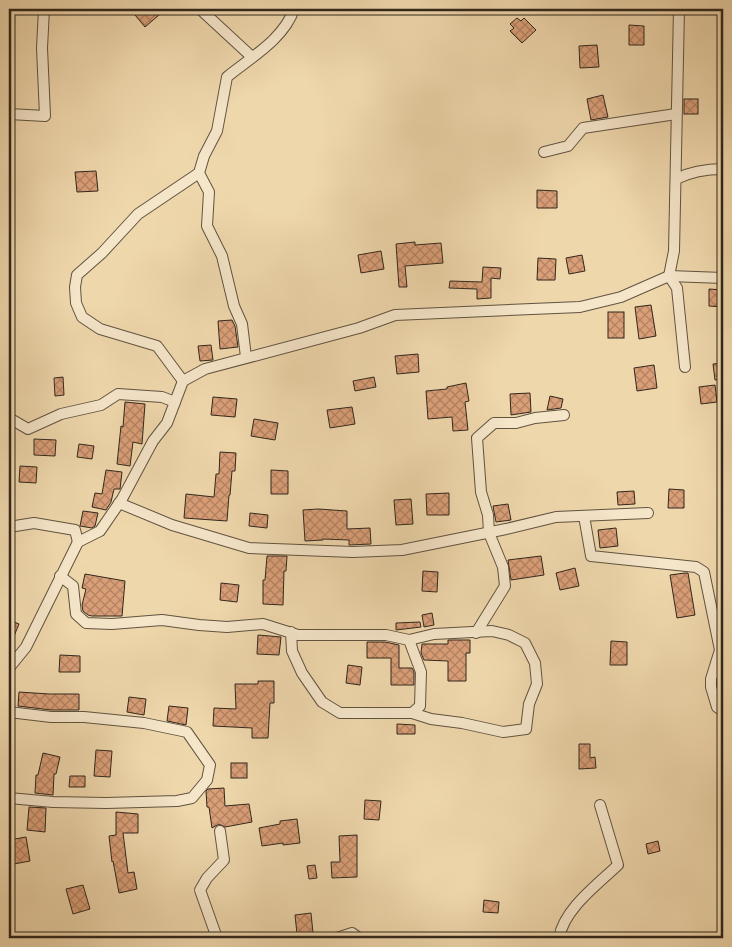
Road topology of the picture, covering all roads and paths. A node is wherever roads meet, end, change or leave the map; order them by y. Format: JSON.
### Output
{"nodes":[{"id":1,"x":44,"y":9,"type":"edge"},
{"id":2,"x":200,"y":9,"type":"edge"},
{"id":3,"x":294,"y":9,"type":"edge"},
{"id":4,"x":679,"y":9,"type":"edge"},
{"id":5,"x":252,"y":57,"type":"junction"},
{"id":6,"x":9,"y":114,"type":"edge"},
{"id":7,"x":676,"y":114,"type":"junction"},
{"id":8,"x":544,"y":152,"type":"dead end"},
{"id":9,"x":723,"y":169,"type":"edge"},
{"id":10,"x":199,"y":173,"type":"junction"},
{"id":11,"x":676,"y":179,"type":"junction"},
{"id":12,"x":669,"y":276,"type":"junction"},
{"id":13,"x":723,"y":278,"type":"edge"},
{"id":14,"x":246,"y":357,"type":"junction"},
{"id":15,"x":685,"y":367,"type":"dead end"},
{"id":16,"x":183,"y":381,"type":"junction"},
{"id":17,"x":175,"y":402,"type":"junction"},
{"id":18,"x":564,"y":415,"type":"dead end"},
{"id":19,"x":9,"y":418,"type":"edge"},
{"id":20,"x":119,"y":503,"type":"junction"},
{"id":21,"x":648,"y":513,"type":"dead end"},
{"id":22,"x":584,"y":516,"type":"junction"},
{"id":23,"x":9,"y":527,"type":"edge"},
{"id":24,"x":489,"y":533,"type":"junction"},
{"id":25,"x":78,"y":542,"type":"junction"},
{"id":26,"x":60,"y":576,"type":"junction"},
{"id":27,"x":291,"y":632,"type":"junction"},
{"id":28,"x":476,"y":633,"type":"junction"},
{"id":29,"x":409,"y":640,"type":"junction"},
{"id":30,"x":9,"y":668,"type":"edge"},
{"id":31,"x":723,"y":711,"type":"edge"},
{"id":32,"x":9,"y":712,"type":"edge"},
{"id":33,"x":412,"y":713,"type":"junction"},
{"id":34,"x":9,"y":798,"type":"edge"},
{"id":35,"x":600,"y":805,"type":"dead end"},
{"id":36,"x":220,"y":831,"type":"dead end"},
{"id":37,"x":217,"y":938,"type":"edge"},
{"id":38,"x":337,"y":938,"type":"edge"},
{"id":39,"x":359,"y":938,"type":"edge"},
{"id":40,"x":559,"y":938,"type":"edge"}],
"edges":[{"from":1,"to":6,"type":"street"},
{"from":2,"to":5,"type":"street"},
{"from":3,"to":5,"type":"street"},
{"from":4,"to":7,"type":"street"},
{"from":5,"to":10,"type":"street"},
{"from":7,"to":8,"type":"street"},
{"from":7,"to":11,"type":"street"},
{"from":9,"to":11,"type":"street"},
{"from":10,"to":14,"type":"street"},
{"from":10,"to":16,"type":"street"},
{"from":11,"to":12,"type":"street"},
{"from":12,"to":13,"type":"street"},
{"from":12,"to":14,"type":"street"},
{"from":12,"to":15,"type":"street"},
{"from":14,"to":16,"type":"street"},
{"from":16,"to":17,"type":"street"},
{"from":17,"to":19,"type":"street"},
{"from":17,"to":20,"type":"street"},
{"from":18,"to":24,"type":"street"},
{"from":20,"to":24,"type":"street"},
{"from":20,"to":25,"type":"street"},
{"from":21,"to":22,"type":"street"},
{"from":22,"to":24,"type":"street"},
{"from":22,"to":31,"type":"street"},
{"from":23,"to":25,"type":"street"},
{"from":24,"to":28,"type":"street"},
{"from":25,"to":26,"type":"street"},
{"from":26,"to":27,"type":"street"},
{"from":26,"to":30,"type":"street"},
{"from":27,"to":29,"type":"street"},
{"from":27,"to":33,"type":"street"},
{"from":28,"to":29,"type":"street"},
{"from":28,"to":33,"type":"street"},
{"from":29,"to":33,"type":"street"},
{"from":32,"to":34,"type":"street"},
{"from":35,"to":40,"type":"street"},
{"from":36,"to":37,"type":"street"},
{"from":38,"to":39,"type":"street"}]}
